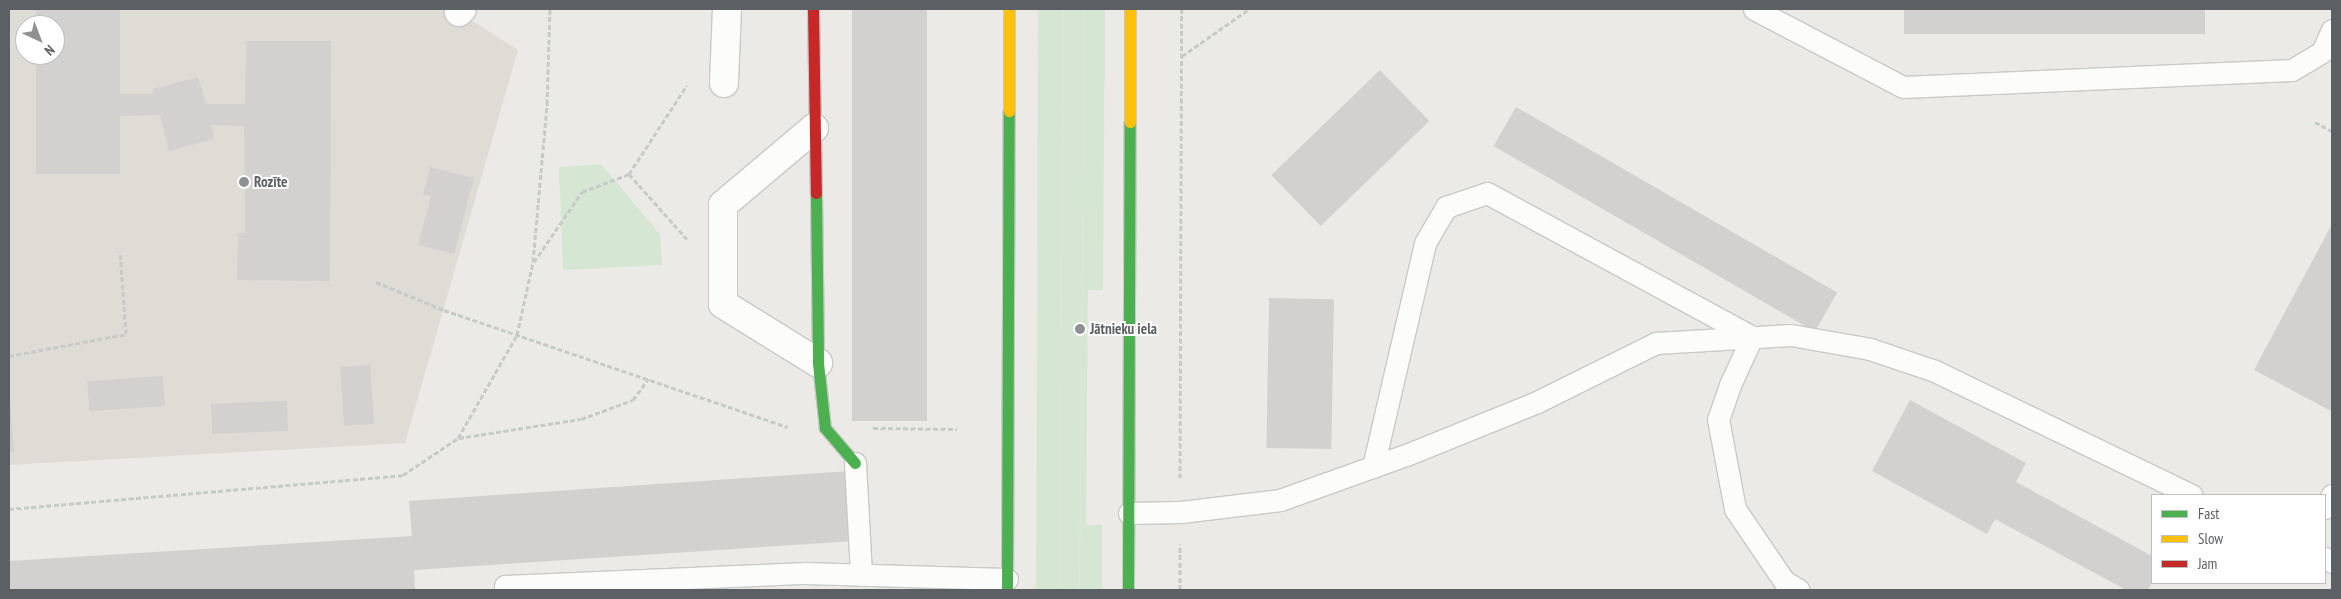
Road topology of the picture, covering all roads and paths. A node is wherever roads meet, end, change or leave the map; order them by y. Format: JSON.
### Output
{"nodes":[{"id":1,"x":550,"y":9,"type":"edge"},
{"id":2,"x":727,"y":9,"type":"edge"},
{"id":3,"x":813,"y":9,"type":"edge"},
{"id":4,"x":1008,"y":9,"type":"edge"},
{"id":5,"x":1130,"y":9,"type":"edge"},
{"id":6,"x":1182,"y":9,"type":"edge"},
{"id":7,"x":1249,"y":9,"type":"edge"},
{"id":8,"x":1754,"y":9,"type":"edge"},
{"id":9,"x":2332,"y":30,"type":"edge"},
{"id":10,"x":1182,"y":56,"type":"junction"},
{"id":11,"x":724,"y":83,"type":"dead end"},
{"id":12,"x":688,"y":84,"type":"dead end"},
{"id":13,"x":2315,"y":122,"type":"dead end"},
{"id":14,"x":814,"y":128,"type":"junction"},
{"id":15,"x":2332,"y":131,"type":"edge"},
{"id":16,"x":629,"y":174,"type":"junction"},
{"id":17,"x":120,"y":251,"type":"dead end"},
{"id":18,"x":534,"y":262,"type":"junction"},
{"id":19,"x":723,"y":280,"type":"junction"},
{"id":20,"x":376,"y":282,"type":"dead end"},
{"id":21,"x":517,"y":335,"type":"junction"},
{"id":22,"x":1752,"y":337,"type":"junction"},
{"id":23,"x":9,"y":356,"type":"edge"},
{"id":24,"x":818,"y":363,"type":"junction"},
{"id":25,"x":648,"y":379,"type":"junction"},
{"id":26,"x":825,"y":428,"type":"junction"},
{"id":27,"x":957,"y":429,"type":"dead end"},
{"id":28,"x":458,"y":438,"type":"junction"},
{"id":29,"x":839,"y":444,"type":"junction"},
{"id":30,"x":855,"y":463,"type":"joint"},
{"id":31,"x":1373,"y":467,"type":"junction"},
{"id":32,"x":2190,"y":494,"type":"edge"},
{"id":33,"x":2332,"y":495,"type":"edge"},
{"id":34,"x":2326,"y":506,"type":"edge"},
{"id":35,"x":9,"y":509,"type":"edge"},
{"id":36,"x":1180,"y":512,"type":"junction"},
{"id":37,"x":1129,"y":513,"type":"junction"},
{"id":38,"x":861,"y":575,"type":"junction"},
{"id":39,"x":806,"y":582,"type":"edge"},
{"id":40,"x":1007,"y":585,"type":"edge"},
{"id":41,"x":506,"y":590,"type":"edge"},
{"id":42,"x":1128,"y":590,"type":"edge"},
{"id":43,"x":1180,"y":590,"type":"edge"},
{"id":44,"x":1799,"y":590,"type":"edge"}],
"edges":[{"from":1,"to":18,"type":"path"},
{"from":2,"to":11,"type":"street"},
{"from":3,"to":14,"type":"street"},
{"from":4,"to":40,"type":"street"},
{"from":5,"to":37,"type":"street"},
{"from":6,"to":10,"type":"path"},
{"from":7,"to":10,"type":"path"},
{"from":8,"to":9,"type":"lane"},
{"from":10,"to":36,"type":"path"},
{"from":12,"to":16,"type":"path"},
{"from":13,"to":15,"type":"path"},
{"from":14,"to":19,"type":"street"},
{"from":14,"to":24,"type":"street"},
{"from":16,"to":18,"type":"path"},
{"from":16,"to":19,"type":"path"},
{"from":17,"to":23,"type":"path"},
{"from":18,"to":21,"type":"path"},
{"from":19,"to":24,"type":"street"},
{"from":20,"to":21,"type":"path"},
{"from":21,"to":25,"type":"path"},
{"from":21,"to":28,"type":"path"},
{"from":22,"to":31,"type":"lane"},
{"from":22,"to":31,"type":"lane"},
{"from":22,"to":32,"type":"lane"},
{"from":22,"to":44,"type":"lane"},
{"from":24,"to":26,"type":"street"},
{"from":25,"to":28,"type":"path"},
{"from":25,"to":29,"type":"path"},
{"from":26,"to":27,"type":"path"},
{"from":26,"to":29,"type":"street"},
{"from":28,"to":35,"type":"path"},
{"from":29,"to":30,"type":"street"},
{"from":30,"to":38,"type":"lane"},
{"from":31,"to":36,"type":"lane"},
{"from":33,"to":34,"type":"lane"},
{"from":36,"to":37,"type":"lane"},
{"from":36,"to":43,"type":"path"},
{"from":37,"to":42,"type":"street"},
{"from":38,"to":39,"type":"lane"},
{"from":38,"to":40,"type":"lane"},
{"from":39,"to":41,"type":"lane"}]}
